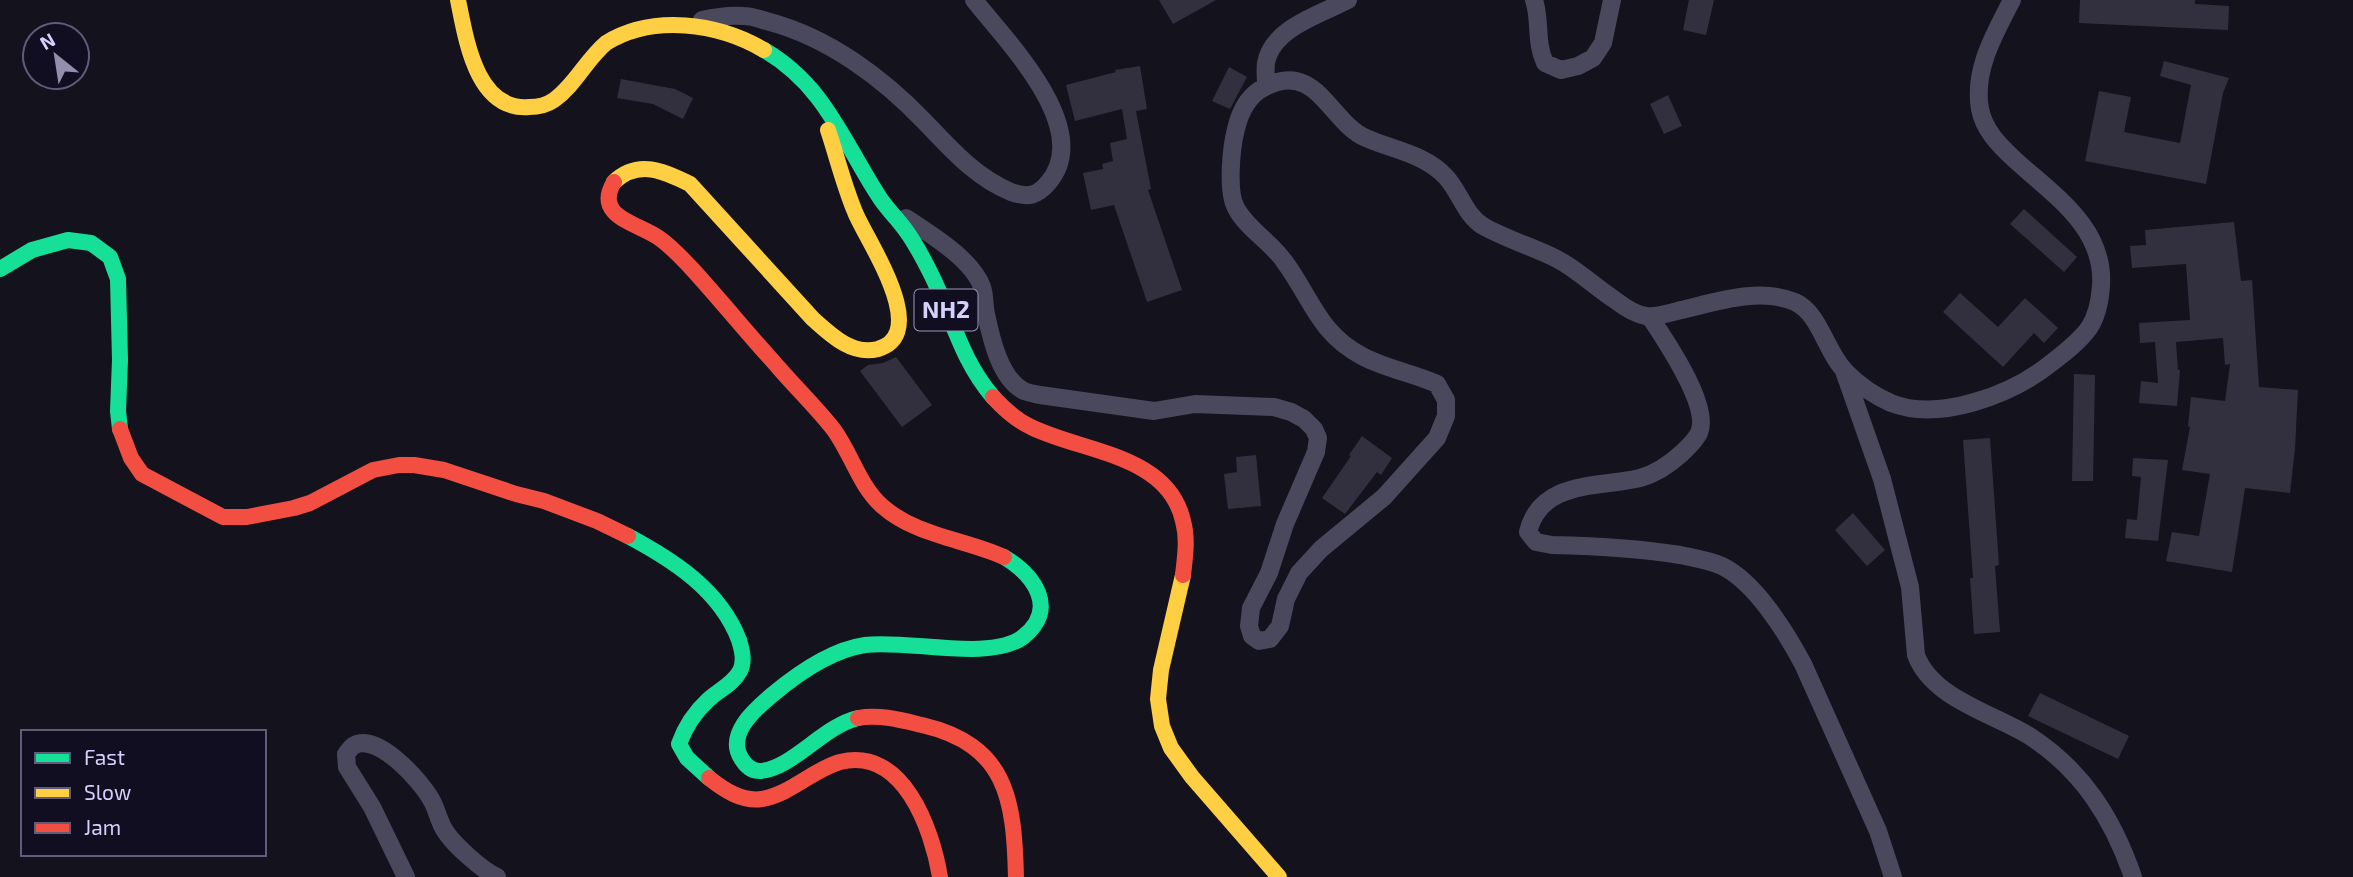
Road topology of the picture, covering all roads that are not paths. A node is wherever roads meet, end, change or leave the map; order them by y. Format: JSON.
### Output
{"nodes":[{"id":1,"x":458,"y":0,"type":"edge"},
{"id":2,"x":974,"y":0,"type":"edge"},
{"id":3,"x":1348,"y":0,"type":"edge"},
{"id":4,"x":1534,"y":0,"type":"edge"},
{"id":5,"x":1612,"y":0,"type":"edge"},
{"id":6,"x":2012,"y":0,"type":"edge"},
{"id":7,"x":674,"y":25,"type":"junction"},
{"id":8,"x":1266,"y":86,"type":"junction"},
{"id":9,"x":816,"y":93,"type":"junction"},
{"id":10,"x":883,"y":203,"type":"junction"},
{"id":11,"x":0,"y":269,"type":"edge"},
{"id":12,"x":1650,"y":317,"type":"junction"},
{"id":13,"x":1844,"y":371,"type":"junction"},
{"id":14,"x":406,"y":877,"type":"edge"},
{"id":15,"x":497,"y":877,"type":"edge"},
{"id":16,"x":940,"y":877,"type":"edge"},
{"id":17,"x":1016,"y":877,"type":"edge"},
{"id":18,"x":1279,"y":877,"type":"edge"},
{"id":19,"x":1893,"y":877,"type":"edge"},
{"id":20,"x":2133,"y":877,"type":"edge"}],
"edges":[{"from":1,"to":7,"type":"main road","number":"NH2"},
{"from":2,"to":7,"type":"street"},
{"from":3,"to":8,"type":"street"},
{"from":4,"to":5,"type":"street"},
{"from":6,"to":13,"type":"street"},
{"from":7,"to":9,"type":"main road","number":"NH2"},
{"from":8,"to":10,"type":"street"},
{"from":8,"to":12,"type":"street"},
{"from":9,"to":10,"type":"main road","number":"NH2"},
{"from":9,"to":17,"type":"main road"},
{"from":10,"to":18,"type":"main road","number":"NH2"},
{"from":11,"to":16,"type":"main road"},
{"from":12,"to":13,"type":"street"},
{"from":12,"to":19,"type":"street"},
{"from":13,"to":20,"type":"street"},
{"from":14,"to":15,"type":"street"}]}
